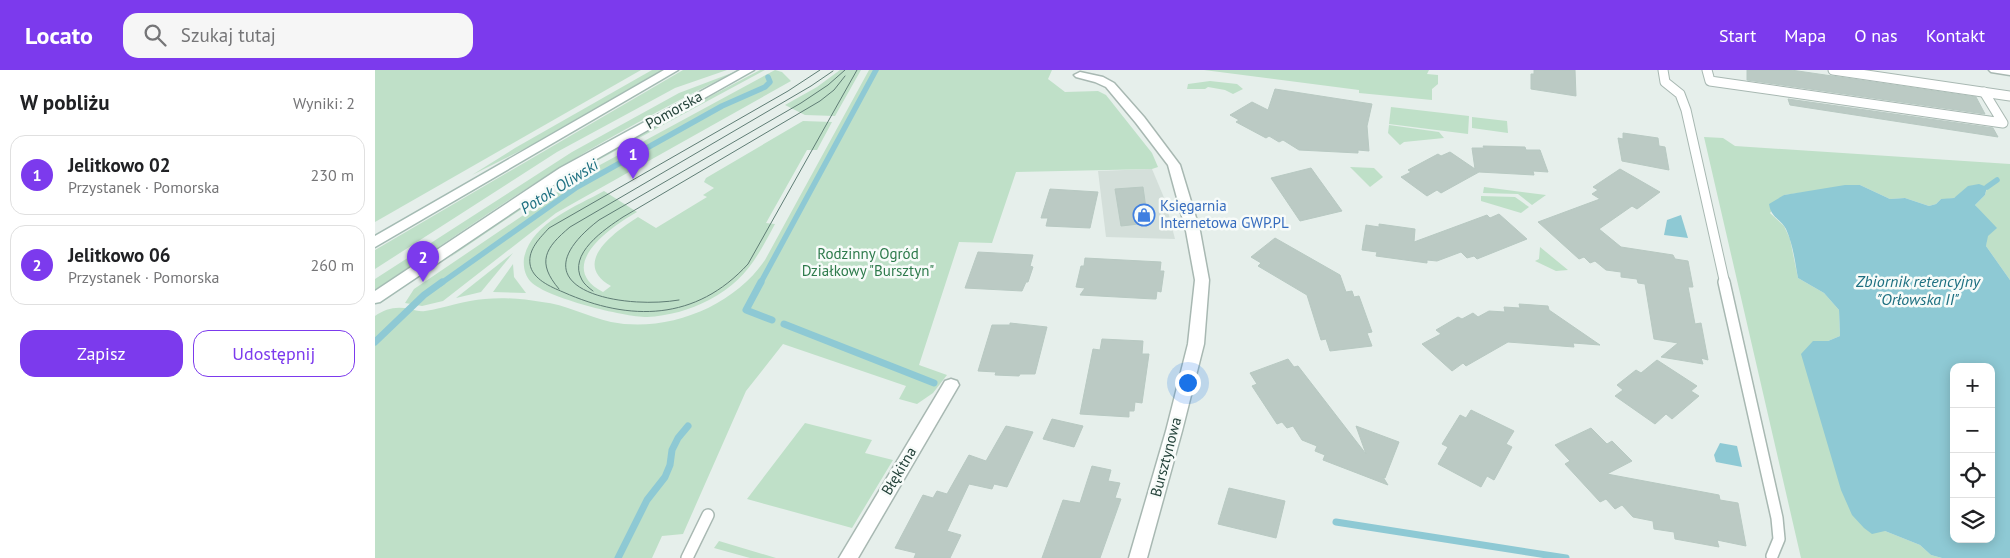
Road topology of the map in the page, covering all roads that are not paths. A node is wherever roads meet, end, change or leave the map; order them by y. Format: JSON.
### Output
{"nodes":[{"id":1,"x":672,"y":70,"type":"edge"},
{"id":2,"x":748,"y":70,"type":"edge"},
{"id":3,"x":1663,"y":70,"type":"edge"},
{"id":4,"x":1707,"y":70,"type":"edge"},
{"id":5,"x":1833,"y":70,"type":"edge"},
{"id":6,"x":1995,"y":70,"type":"edge"},
{"id":7,"x":2010,"y":72,"type":"edge"},
{"id":8,"x":1080,"y":74,"type":"dead end"},
{"id":9,"x":1984,"y":92,"type":"junction"},
{"id":10,"x":2010,"y":96,"type":"edge"},
{"id":11,"x":375,"y":242,"type":"edge"},
{"id":12,"x":375,"y":298,"type":"edge"},
{"id":13,"x":951,"y":385,"type":"dead end"},
{"id":14,"x":708,"y":515,"type":"dead end"},
{"id":15,"x":1773,"y":556,"type":"dead end"},
{"id":16,"x":687,"y":558,"type":"edge"},
{"id":17,"x":848,"y":558,"type":"edge"},
{"id":18,"x":1138,"y":558,"type":"edge"}],
"edges":[{"from":1,"to":11,"type":"street"},
{"from":2,"to":12,"type":"street","name":"Pomorska"},
{"from":3,"to":15,"type":"lane"},
{"from":4,"to":9,"type":"lane"},
{"from":5,"to":9,"type":"lane"},
{"from":6,"to":7,"type":"street"},
{"from":8,"to":18,"type":"street","name":"Bursztynowa"},
{"from":9,"to":10,"type":"lane"},
{"from":13,"to":17,"type":"street","name":"Błękitna"},
{"from":14,"to":16,"type":"lane"}]}
